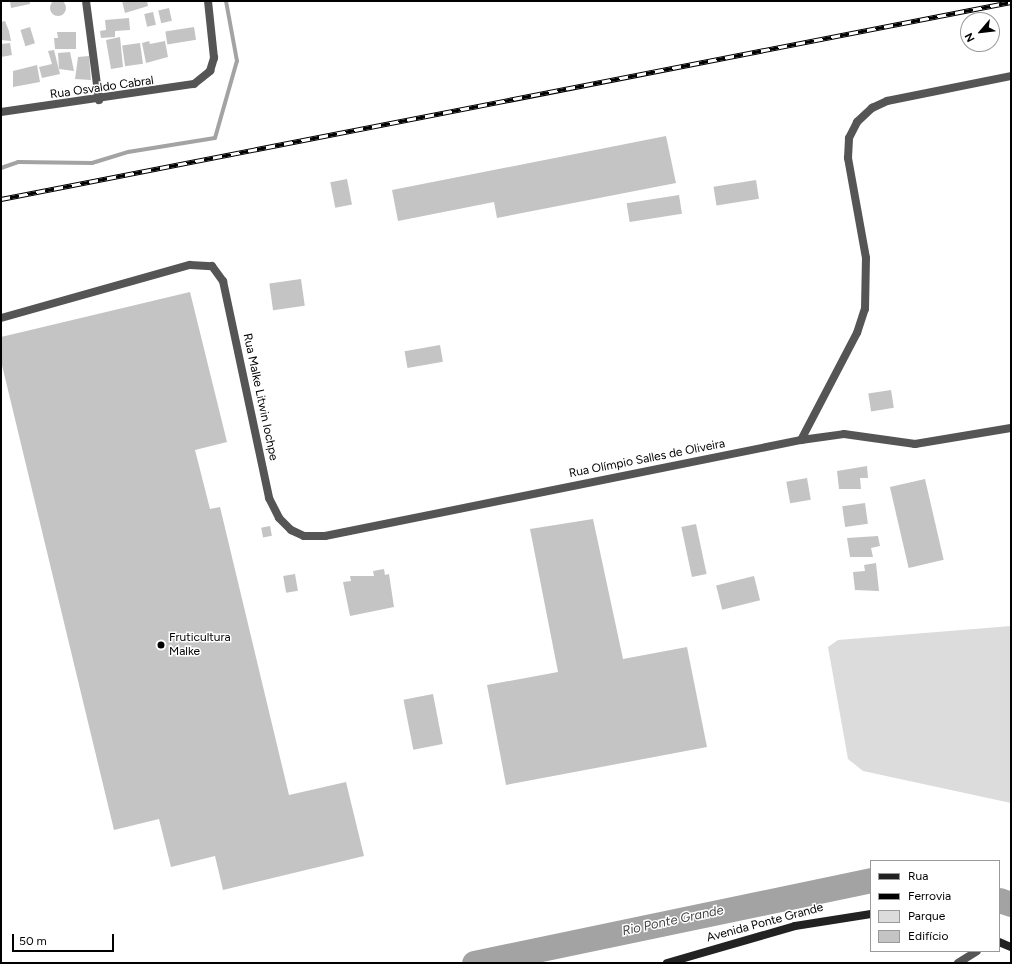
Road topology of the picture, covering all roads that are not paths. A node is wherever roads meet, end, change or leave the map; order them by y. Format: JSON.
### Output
{"nodes":[{"id":1,"x":86,"y":1,"type":"edge"},
{"id":2,"x":208,"y":1,"type":"edge"},
{"id":3,"x":1011,"y":76,"type":"edge"},
{"id":4,"x":99,"y":100,"type":"junction"},
{"id":5,"x":1,"y":112,"type":"edge"},
{"id":6,"x":1,"y":318,"type":"edge"},
{"id":7,"x":1011,"y":428,"type":"edge"},
{"id":8,"x":801,"y":440,"type":"junction"},
{"id":9,"x":290,"y":530,"type":"joint"},
{"id":10,"x":870,"y":914,"type":"edge"},
{"id":11,"x":1000,"y":942,"type":"edge"},
{"id":12,"x":1011,"y":947,"type":"edge"},
{"id":13,"x":975,"y":952,"type":"edge"},
{"id":14,"x":667,"y":963,"type":"edge"},
{"id":15,"x":958,"y":963,"type":"edge"}],
"edges":[{"from":1,"to":4,"type":"street"},
{"from":2,"to":4,"type":"street","name":"Rua Osvaldo Cabral"},
{"from":3,"to":8,"type":"street"},
{"from":4,"to":5,"type":"street","name":"Rua Osvaldo Cabral"},
{"from":6,"to":9,"type":"street","name":"Rua Malke Litwin Iochpe"},
{"from":7,"to":8,"type":"street","name":"Rua Olímpio Salles de Oliveira"},
{"from":8,"to":9,"type":"street","name":"Rua Olímpio Salles de Oliveira"},
{"from":10,"to":14,"type":"street","name":"Avenida Ponte Grande"},
{"from":11,"to":12,"type":"street"},
{"from":13,"to":15,"type":"street"}]}
